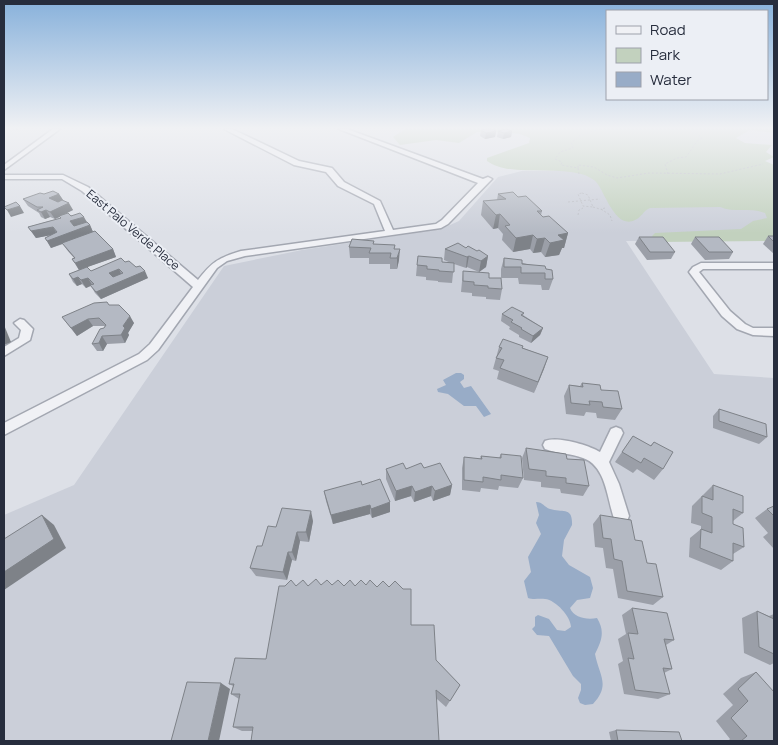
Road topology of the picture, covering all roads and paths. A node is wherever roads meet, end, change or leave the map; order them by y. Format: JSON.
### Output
{"nodes":[{"id":1,"x":301,"y":164,"type":"edge"},
{"id":2,"x":438,"y":164,"type":"edge"},
{"id":3,"x":561,"y":164,"type":"edge"},
{"id":4,"x":666,"y":164,"type":"edge"},
{"id":5,"x":763,"y":164,"type":"dead end"},
{"id":6,"x":578,"y":168,"type":"junction"},
{"id":7,"x":579,"y":174,"type":"dead end"},
{"id":8,"x":668,"y":174,"type":"junction"},
{"id":9,"x":4,"y":177,"type":"edge"},
{"id":10,"x":600,"y":199,"type":"dead end"},
{"id":11,"x":581,"y":200,"type":"junction"},
{"id":12,"x":591,"y":200,"type":"junction"},
{"id":13,"x":568,"y":202,"type":"dead end"},
{"id":14,"x":585,"y":207,"type":"junction"},
{"id":15,"x":593,"y":207,"type":"junction"},
{"id":16,"x":605,"y":208,"type":"dead end"},
{"id":17,"x":603,"y":210,"type":"junction"},
{"id":18,"x":578,"y":215,"type":"dead end"},
{"id":19,"x":612,"y":221,"type":"dead end"},
{"id":20,"x":390,"y":233,"type":"junction"},
{"id":21,"x":774,"y":266,"type":"edge"},
{"id":22,"x":199,"y":286,"type":"junction"},
{"id":23,"x":20,"y":323,"type":"dead end"},
{"id":24,"x":774,"y":332,"type":"edge"},
{"id":25,"x":4,"y":352,"type":"edge"},
{"id":26,"x":4,"y":429,"type":"edge"},
{"id":27,"x":616,"y":433,"type":"dead end"},
{"id":28,"x":550,"y":445,"type":"dead end"},
{"id":29,"x":602,"y":462,"type":"junction"},
{"id":30,"x":621,"y":516,"type":"edge"}],
"edges":[{"from":1,"to":20,"type":"street"},
{"from":2,"to":20,"type":"street"},
{"from":3,"to":6,"type":"path"},
{"from":4,"to":8,"type":"path"},
{"from":5,"to":8,"type":"path"},
{"from":6,"to":7,"type":"path"},
{"from":6,"to":8,"type":"path"},
{"from":9,"to":22,"type":"street","name":"East Palo Verde Place"},
{"from":10,"to":12,"type":"path"},
{"from":11,"to":12,"type":"path"},
{"from":11,"to":12,"type":"path"},
{"from":11,"to":13,"type":"path"},
{"from":11,"to":14,"type":"path"},
{"from":12,"to":15,"type":"path"},
{"from":14,"to":15,"type":"path"},
{"from":14,"to":18,"type":"path"},
{"from":15,"to":17,"type":"path"},
{"from":16,"to":17,"type":"path"},
{"from":17,"to":19,"type":"path"},
{"from":20,"to":22,"type":"street"},
{"from":21,"to":24,"type":"street"},
{"from":22,"to":26,"type":"street"},
{"from":23,"to":25,"type":"street"},
{"from":27,"to":29,"type":"street"},
{"from":28,"to":29,"type":"street"},
{"from":29,"to":30,"type":"street"}]}
